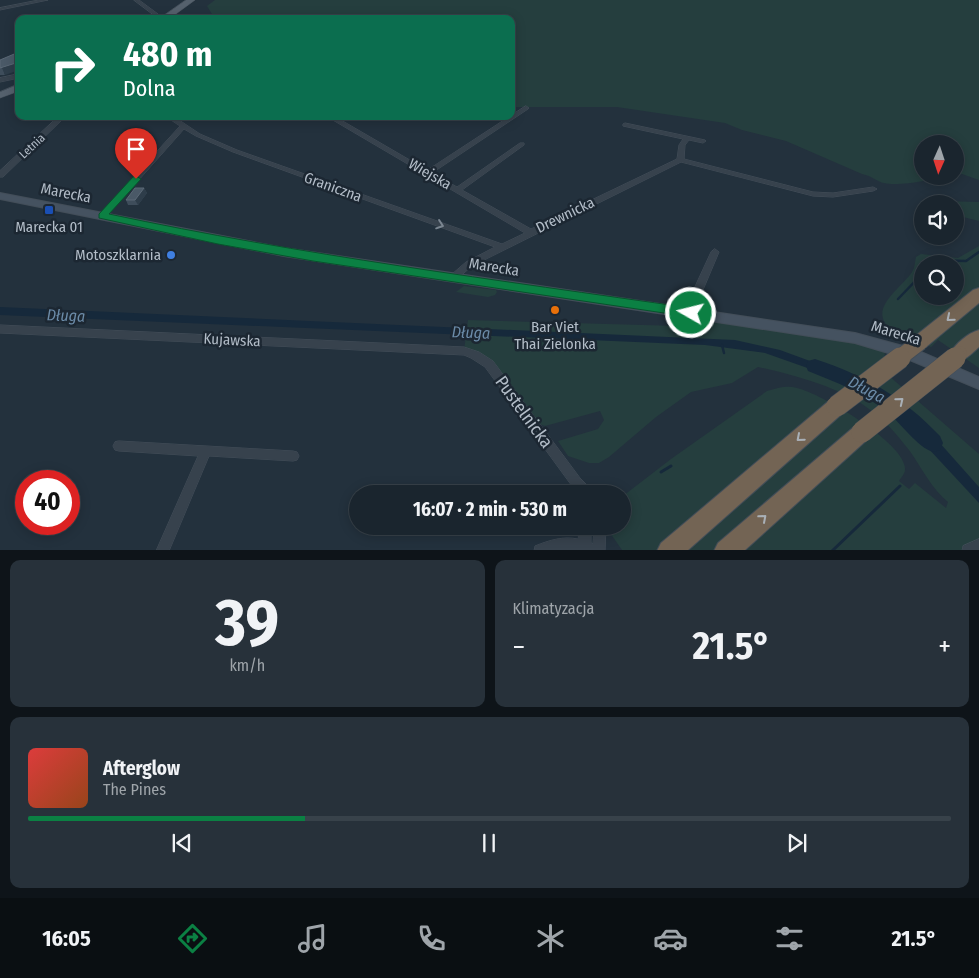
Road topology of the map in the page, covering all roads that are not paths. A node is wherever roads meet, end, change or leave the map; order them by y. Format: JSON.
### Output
{"nodes":[{"id":1,"x":46,"y":0,"type":"edge"},
{"id":2,"x":136,"y":0,"type":"edge"},
{"id":3,"x":191,"y":0,"type":"edge"},
{"id":4,"x":0,"y":9,"type":"edge"},
{"id":5,"x":158,"y":15,"type":"edge"},
{"id":6,"x":161,"y":15,"type":"edge"},
{"id":7,"x":15,"y":77,"type":"edge"},
{"id":8,"x":0,"y":80,"type":"edge"},
{"id":9,"x":15,"y":89,"type":"edge"},
{"id":10,"x":0,"y":95,"type":"edge"},
{"id":11,"x":526,"y":108,"type":"dead end"},
{"id":12,"x":515,"y":115,"type":"edge"},
{"id":13,"x":60,"y":120,"type":"edge"},
{"id":14,"x":174,"y":120,"type":"edge"},
{"id":15,"x":336,"y":120,"type":"edge"},
{"id":16,"x":508,"y":120,"type":"edge"},
{"id":17,"x":625,"y":125,"type":"dead end"},
{"id":18,"x":184,"y":127,"type":"junction"},
{"id":19,"x":686,"y":138,"type":"junction"},
{"id":20,"x":703,"y":141,"type":"dead end"},
{"id":21,"x":522,"y":144,"type":"dead end"},
{"id":22,"x":680,"y":160,"type":"junction"},
{"id":23,"x":428,"y":173,"type":"junction"},
{"id":24,"x":0,"y":175,"type":"edge"},
{"id":25,"x":873,"y":189,"type":"dead end"},
{"id":26,"x":457,"y":190,"type":"junction"},
{"id":27,"x":0,"y":196,"type":"edge"},
{"id":28,"x":102,"y":216,"type":"junction"},
{"id":29,"x":530,"y":232,"type":"junction"},
{"id":30,"x":502,"y":247,"type":"junction"},
{"id":31,"x":715,"y":252,"type":"dead end"},
{"id":32,"x":454,"y":277,"type":"junction"},
{"id":33,"x":979,"y":294,"type":"edge"},
{"id":34,"x":691,"y":313,"type":"junction"},
{"id":35,"x":0,"y":329,"type":"edge"},
{"id":36,"x":979,"y":337,"type":"edge"},
{"id":37,"x":464,"y":351,"type":"joint"},
{"id":38,"x":979,"y":383,"type":"edge"},
{"id":39,"x":120,"y":446,"type":"dead end"},
{"id":40,"x":206,"y":452,"type":"junction"},
{"id":41,"x":293,"y":456,"type":"dead end"},
{"id":42,"x":576,"y":485,"type":"edge"},
{"id":43,"x":587,"y":535,"type":"edge"},
{"id":44,"x":600,"y":535,"type":"edge"},
{"id":45,"x":979,"y":545,"type":"edge"},
{"id":46,"x":589,"y":549,"type":"edge"},
{"id":47,"x":162,"y":550,"type":"edge"},
{"id":48,"x":540,"y":550,"type":"edge"},
{"id":49,"x":599,"y":550,"type":"edge"},
{"id":50,"x":669,"y":550,"type":"edge"},
{"id":51,"x":726,"y":550,"type":"edge"},
{"id":52,"x":968,"y":550,"type":"edge"}],
"edges":[{"from":1,"to":4,"type":"street"},
{"from":2,"to":5,"type":"street"},
{"from":3,"to":6,"type":"main road"},
{"from":7,"to":8,"type":"street"},
{"from":9,"to":10,"type":"main road"},
{"from":11,"to":12,"type":"street"},
{"from":13,"to":24,"type":"street","name":"Letnia"},
{"from":14,"to":18,"type":"street","name":"Graniczna"},
{"from":15,"to":23,"type":"street","name":"Wiejska"},
{"from":16,"to":23,"type":"street"},
{"from":17,"to":19,"type":"street"},
{"from":18,"to":28,"type":"street"},
{"from":18,"to":30,"type":"street","name":"Graniczna","one_way":true},
{"from":19,"to":20,"type":"street"},
{"from":19,"to":22,"type":"street"},
{"from":21,"to":26,"type":"street"},
{"from":22,"to":25,"type":"street"},
{"from":22,"to":29,"type":"street","name":"Drewnicka"},
{"from":23,"to":26,"type":"street","name":"Wiejska"},
{"from":26,"to":29,"type":"street","name":"Wiejska"},
{"from":27,"to":28,"type":"street","name":"Marecka"},
{"from":28,"to":32,"type":"street","name":"Marecka"},
{"from":29,"to":30,"type":"street","name":"Drewnicka"},
{"from":30,"to":32,"type":"street","name":"Drewnicka"},
{"from":31,"to":34,"type":"street"},
{"from":32,"to":34,"type":"street","name":"Marecka"},
{"from":33,"to":50,"type":"highway","one_way":true,"bridge":true},
{"from":34,"to":38,"type":"street","name":"Marecka"},
{"from":35,"to":37,"type":"street","name":"Kujawska"},
{"from":51,"to":36,"type":"highway","one_way":true,"bridge":true},
{"from":37,"to":42,"type":"street","name":"Pustelnicka"},
{"from":39,"to":40,"type":"street"},
{"from":40,"to":41,"type":"street"},
{"from":40,"to":47,"type":"street"},
{"from":43,"to":46,"type":"street"},
{"from":44,"to":49,"type":"street"},
{"from":45,"to":52,"type":"street"},
{"from":46,"to":48,"type":"street"}]}
